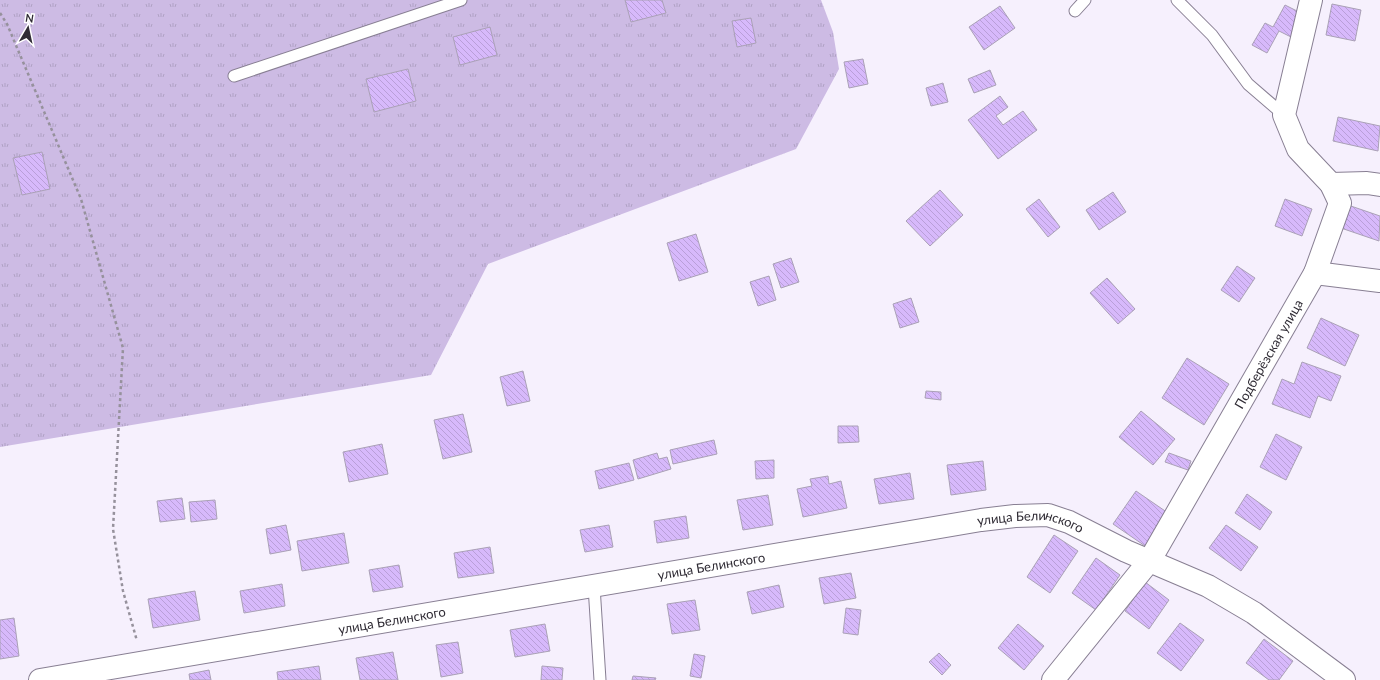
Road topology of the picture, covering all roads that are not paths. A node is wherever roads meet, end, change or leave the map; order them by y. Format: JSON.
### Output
{"nodes":[{"id":1,"x":461,"y":0,"type":"edge"},
{"id":2,"x":1085,"y":0,"type":"edge"},
{"id":3,"x":1178,"y":0,"type":"edge"},
{"id":4,"x":1311,"y":0,"type":"edge"},
{"id":5,"x":1075,"y":11,"type":"dead end"},
{"id":6,"x":234,"y":76,"type":"dead end"},
{"id":7,"x":1284,"y":115,"type":"junction"},
{"id":8,"x":1331,"y":184,"type":"junction"},
{"id":9,"x":1380,"y":185,"type":"edge"},
{"id":10,"x":1315,"y":273,"type":"junction"},
{"id":11,"x":1380,"y":281,"type":"edge"},
{"id":12,"x":1150,"y":560,"type":"junction"},
{"id":13,"x":594,"y":586,"type":"junction"},
{"id":14,"x":96,"y":676,"type":"edge"},
{"id":15,"x":40,"y":680,"type":"edge"},
{"id":16,"x":600,"y":680,"type":"edge"},
{"id":17,"x":1053,"y":680,"type":"edge"},
{"id":18,"x":1344,"y":680,"type":"edge"}],
"edges":[{"from":1,"to":6,"type":"lane"},
{"from":2,"to":5,"type":"lane"},
{"from":3,"to":7,"type":"lane"},
{"from":4,"to":7,"type":"street"},
{"from":7,"to":8,"type":"street","name":"Подберёзская улица"},
{"from":8,"to":9,"type":"street"},
{"from":8,"to":10,"type":"street","name":"Подберёзская улица"},
{"from":10,"to":11,"type":"street"},
{"from":10,"to":12,"type":"street","name":"Подберёзская улица"},
{"from":12,"to":13,"type":"street","name":"улица Белинского"},
{"from":12,"to":17,"type":"street","name":"Подберёзская улица"},
{"from":12,"to":18,"type":"street","name":"улица Белинского"},
{"from":13,"to":14,"type":"street","name":"улица Белинского"},
{"from":13,"to":16,"type":"lane"},
{"from":14,"to":15,"type":"street","name":"улица Белинского"}]}
